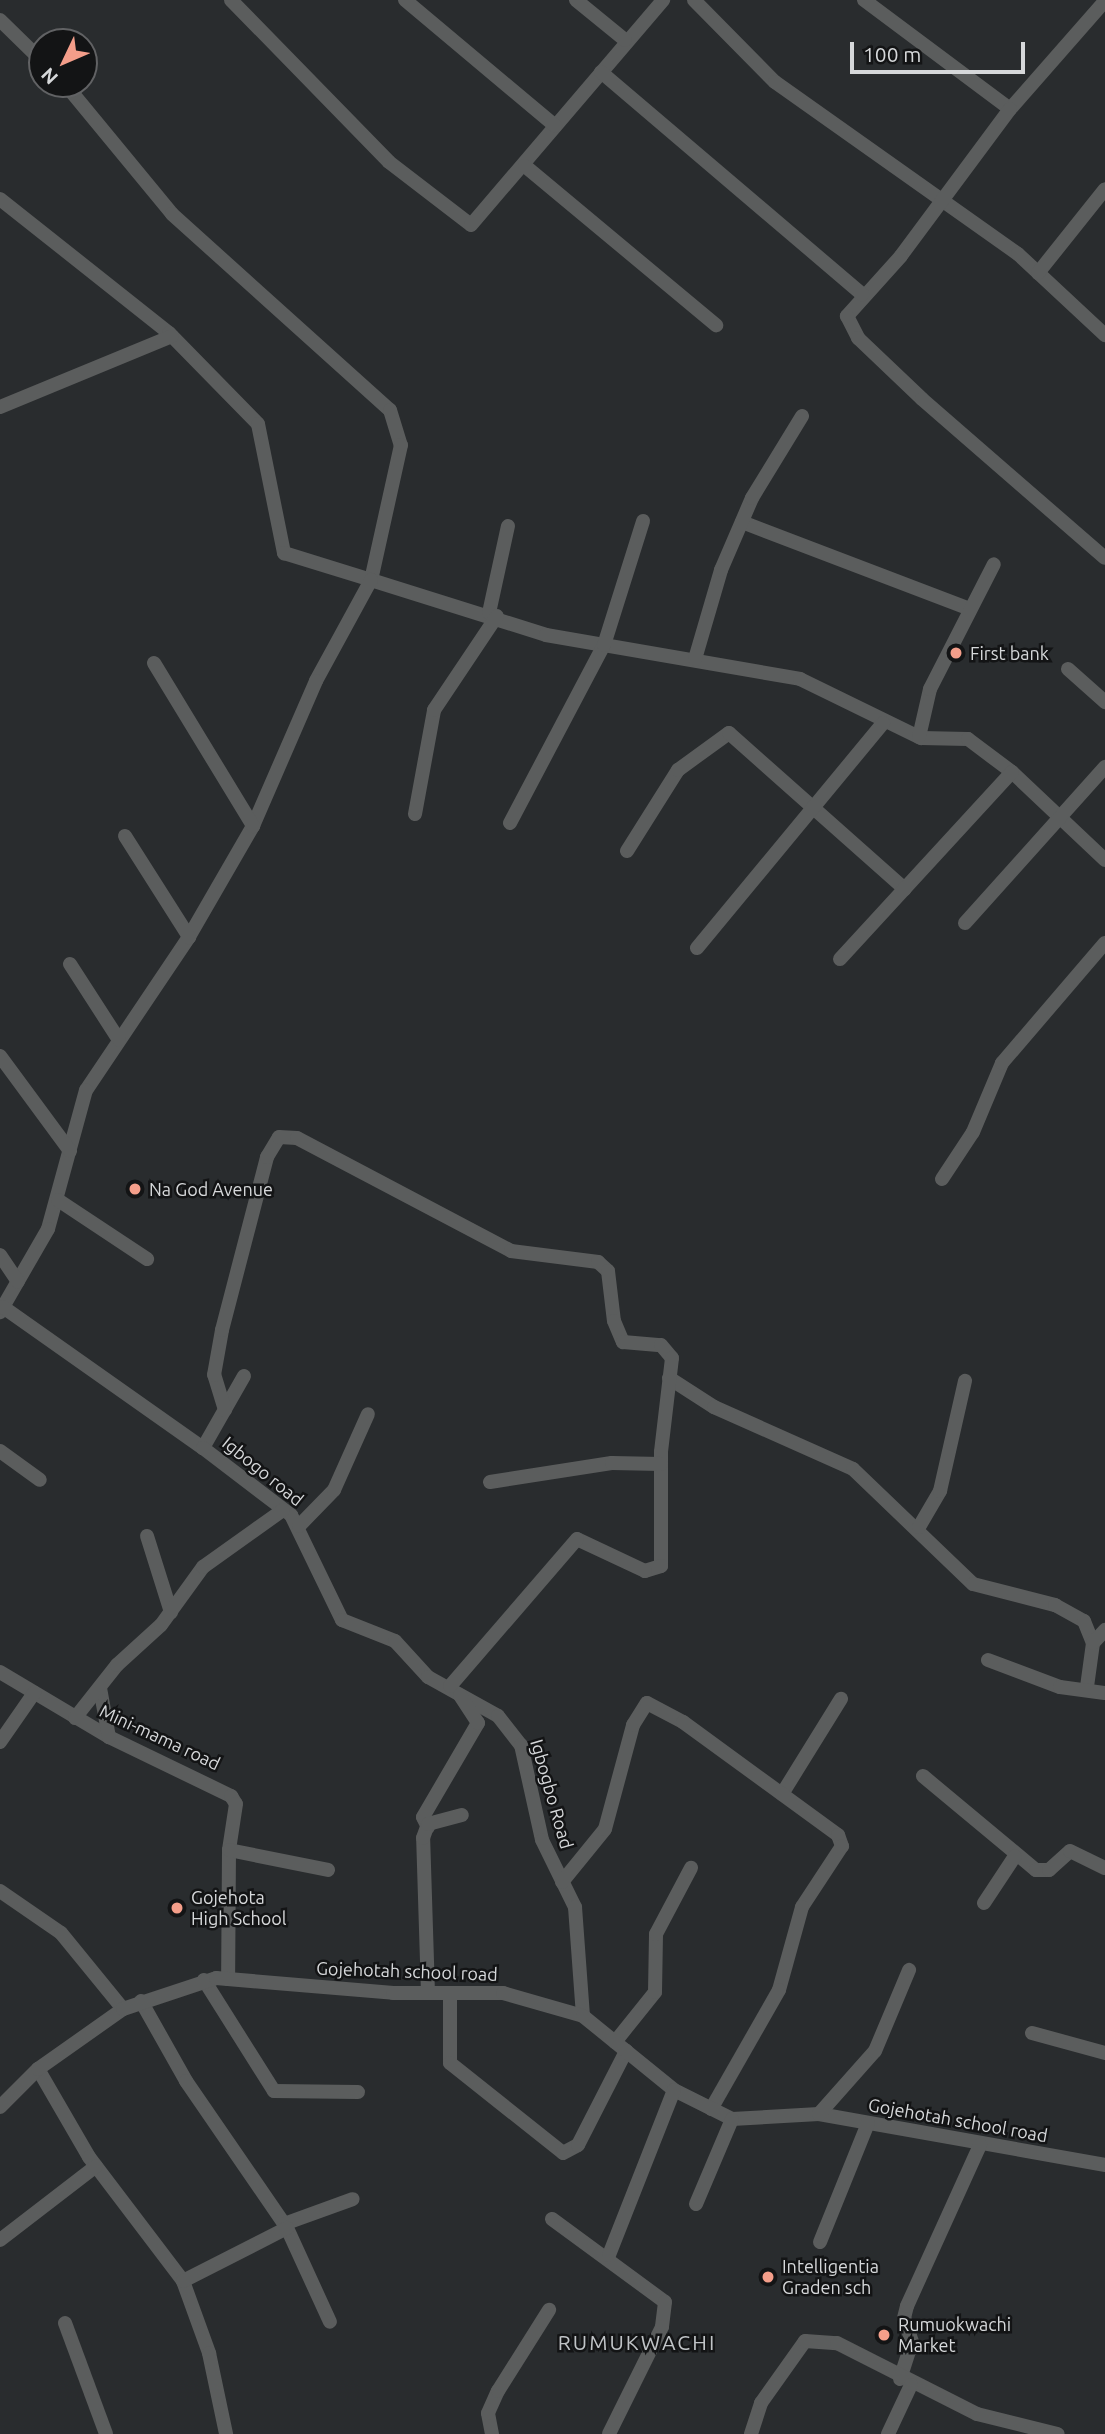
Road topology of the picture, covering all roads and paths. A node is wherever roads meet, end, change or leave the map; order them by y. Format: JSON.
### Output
{"nodes":[{"id":1,"x":231,"y":0,"type":"edge"},
{"id":2,"x":405,"y":0,"type":"edge"},
{"id":3,"x":576,"y":0,"type":"edge"},
{"id":4,"x":663,"y":0,"type":"edge"},
{"id":5,"x":694,"y":0,"type":"edge"},
{"id":6,"x":864,"y":0,"type":"edge"},
{"id":7,"x":1105,"y":1,"type":"edge"},
{"id":8,"x":0,"y":20,"type":"edge"},
{"id":9,"x":625,"y":40,"type":"junction"},
{"id":10,"x":28,"y":47,"type":"edge"},
{"id":11,"x":601,"y":72,"type":"junction"},
{"id":12,"x":77,"y":98,"type":"edge"},
{"id":13,"x":1010,"y":109,"type":"junction"},
{"id":14,"x":555,"y":126,"type":"junction"},
{"id":15,"x":525,"y":166,"type":"junction"},
{"id":16,"x":1105,"y":189,"type":"edge"},
{"id":17,"x":942,"y":197,"type":"junction"},
{"id":18,"x":0,"y":199,"type":"edge"},
{"id":19,"x":1038,"y":273,"type":"junction"},
{"id":20,"x":862,"y":295,"type":"junction"},
{"id":21,"x":716,"y":325,"type":"dead end"},
{"id":22,"x":1105,"y":335,"type":"edge"},
{"id":23,"x":172,"y":336,"type":"junction"},
{"id":24,"x":0,"y":407,"type":"edge"},
{"id":25,"x":802,"y":416,"type":"dead end"},
{"id":26,"x":643,"y":521,"type":"dead end"},
{"id":27,"x":742,"y":522,"type":"junction"},
{"id":28,"x":508,"y":526,"type":"dead end"},
{"id":29,"x":1105,"y":558,"type":"edge"},
{"id":30,"x":994,"y":564,"type":"dead end"},
{"id":31,"x":371,"y":580,"type":"junction"},
{"id":32,"x":970,"y":609,"type":"junction"},
{"id":33,"x":493,"y":615,"type":"junction"},
{"id":34,"x":604,"y":645,"type":"junction"},
{"id":35,"x":695,"y":659,"type":"junction"},
{"id":36,"x":153,"y":663,"type":"dead end"},
{"id":37,"x":1068,"y":669,"type":"dead end"},
{"id":38,"x":1105,"y":702,"type":"edge"},
{"id":39,"x":883,"y":723,"type":"junction"},
{"id":40,"x":919,"y":737,"type":"junction"},
{"id":41,"x":1105,"y":767,"type":"edge"},
{"id":42,"x":1012,"y":772,"type":"junction"},
{"id":43,"x":814,"y":806,"type":"junction"},
{"id":44,"x":415,"y":814,"type":"dead end"},
{"id":45,"x":1059,"y":814,"type":"junction"},
{"id":46,"x":510,"y":823,"type":"dead end"},
{"id":47,"x":253,"y":827,"type":"junction"},
{"id":48,"x":125,"y":836,"type":"dead end"},
{"id":49,"x":627,"y":851,"type":"dead end"},
{"id":50,"x":1105,"y":860,"type":"edge"},
{"id":51,"x":905,"y":889,"type":"junction"},
{"id":52,"x":965,"y":923,"type":"dead end"},
{"id":53,"x":189,"y":937,"type":"junction"},
{"id":54,"x":1105,"y":943,"type":"edge"},
{"id":55,"x":696,"y":948,"type":"dead end"},
{"id":56,"x":840,"y":959,"type":"dead end"},
{"id":57,"x":70,"y":964,"type":"dead end"},
{"id":58,"x":119,"y":1040,"type":"junction"},
{"id":59,"x":0,"y":1056,"type":"edge"},
{"id":60,"x":70,"y":1151,"type":"junction"},
{"id":61,"x":942,"y":1179,"type":"dead end"},
{"id":62,"x":58,"y":1200,"type":"junction"},
{"id":63,"x":0,"y":1255,"type":"edge"},
{"id":64,"x":147,"y":1259,"type":"dead end"},
{"id":65,"x":18,"y":1282,"type":"junction"},
{"id":66,"x":2,"y":1310,"type":"edge"},
{"id":67,"x":244,"y":1376,"type":"dead end"},
{"id":68,"x":669,"y":1378,"type":"junction"},
{"id":69,"x":965,"y":1381,"type":"dead end"},
{"id":70,"x":225,"y":1410,"type":"junction"},
{"id":71,"x":368,"y":1414,"type":"dead end"},
{"id":72,"x":203,"y":1448,"type":"junction"},
{"id":73,"x":0,"y":1451,"type":"edge"},
{"id":74,"x":661,"y":1464,"type":"junction"},
{"id":75,"x":40,"y":1480,"type":"dead end"},
{"id":76,"x":490,"y":1482,"type":"dead end"},
{"id":77,"x":283,"y":1510,"type":"junction"},
{"id":78,"x":299,"y":1526,"type":"junction"},
{"id":79,"x":919,"y":1527,"type":"junction"},
{"id":80,"x":147,"y":1536,"type":"dead end"},
{"id":81,"x":171,"y":1612,"type":"junction"},
{"id":82,"x":1105,"y":1630,"type":"edge"},
{"id":83,"x":1093,"y":1643,"type":"junction"},
{"id":84,"x":988,"y":1660,"type":"dead end"},
{"id":85,"x":0,"y":1672,"type":"edge"},
{"id":86,"x":428,"y":1677,"type":"joint"},
{"id":87,"x":1087,"y":1687,"type":"junction"},
{"id":88,"x":100,"y":1688,"type":"junction"},
{"id":89,"x":455,"y":1691,"type":"junction"},
{"id":90,"x":34,"y":1693,"type":"junction"},
{"id":91,"x":1105,"y":1693,"type":"edge"},
{"id":92,"x":841,"y":1699,"type":"dead end"},
{"id":93,"x":75,"y":1718,"type":"junction"},
{"id":94,"x":109,"y":1737,"type":"junction"},
{"id":95,"x":0,"y":1741,"type":"edge"},
{"id":96,"x":922,"y":1776,"type":"dead end"},
{"id":97,"x":782,"y":1794,"type":"junction"},
{"id":98,"x":462,"y":1815,"type":"dead end"},
{"id":99,"x":428,"y":1827,"type":"junction"},
{"id":100,"x":229,"y":1850,"type":"junction"},
{"id":101,"x":1014,"y":1856,"type":"junction"},
{"id":102,"x":691,"y":1868,"type":"dead end"},
{"id":103,"x":1105,"y":1868,"type":"edge"},
{"id":104,"x":328,"y":1870,"type":"dead end"},
{"id":105,"x":562,"y":1882,"type":"junction"},
{"id":106,"x":0,"y":1891,"type":"edge"},
{"id":107,"x":984,"y":1903,"type":"dead end"},
{"id":108,"x":909,"y":1970,"type":"dead end"},
{"id":109,"x":228,"y":1979,"type":"junction"},
{"id":110,"x":204,"y":1980,"type":"junction"},
{"id":111,"x":428,"y":1993,"type":"junction"},
{"id":112,"x":450,"y":1993,"type":"junction"},
{"id":113,"x":141,"y":2001,"type":"junction"},
{"id":114,"x":123,"y":2009,"type":"junction"},
{"id":115,"x":583,"y":2016,"type":"junction"},
{"id":116,"x":1032,"y":2033,"type":"dead end"},
{"id":117,"x":621,"y":2046,"type":"junction"},
{"id":118,"x":1105,"y":2053,"type":"edge"},
{"id":119,"x":38,"y":2069,"type":"junction"},
{"id":120,"x":674,"y":2090,"type":"junction"},
{"id":121,"x":358,"y":2092,"type":"dead end"},
{"id":122,"x":0,"y":2107,"type":"edge"},
{"id":123,"x":711,"y":2109,"type":"junction"},
{"id":124,"x":819,"y":2114,"type":"junction"},
{"id":125,"x":732,"y":2119,"type":"junction"},
{"id":126,"x":868,"y":2123,"type":"junction"},
{"id":127,"x":980,"y":2146,"type":"junction"},
{"id":128,"x":1105,"y":2165,"type":"edge"},
{"id":129,"x":96,"y":2166,"type":"junction"},
{"id":130,"x":353,"y":2199,"type":"dead end"},
{"id":131,"x":696,"y":2204,"type":"dead end"},
{"id":132,"x":552,"y":2219,"type":"dead end"},
{"id":133,"x":286,"y":2226,"type":"junction"},
{"id":134,"x":0,"y":2240,"type":"edge"},
{"id":135,"x":820,"y":2242,"type":"dead end"},
{"id":136,"x":609,"y":2255,"type":"junction"},
{"id":137,"x":183,"y":2281,"type":"junction"},
{"id":138,"x":549,"y":2310,"type":"dead end"},
{"id":139,"x":330,"y":2322,"type":"dead end"},
{"id":140,"x":65,"y":2323,"type":"dead end"},
{"id":141,"x":905,"y":2382,"type":"junction"},
{"id":142,"x":106,"y":2434,"type":"edge"},
{"id":143,"x":226,"y":2434,"type":"edge"},
{"id":144,"x":492,"y":2434,"type":"edge"},
{"id":145,"x":609,"y":2434,"type":"edge"},
{"id":146,"x":751,"y":2434,"type":"edge"},
{"id":147,"x":888,"y":2434,"type":"edge"},
{"id":148,"x":1058,"y":2434,"type":"edge"}],
"edges":[{"from":1,"to":15,"type":"street"},
{"from":2,"to":14,"type":"street"},
{"from":3,"to":9,"type":"street"},
{"from":4,"to":9,"type":"street"},
{"from":5,"to":17,"type":"street"},
{"from":6,"to":13,"type":"street"},
{"from":7,"to":13,"type":"street"},
{"from":8,"to":10,"type":"street"},
{"from":9,"to":11,"type":"street"},
{"from":11,"to":14,"type":"street"},
{"from":11,"to":20,"type":"street"},
{"from":12,"to":31,"type":"street"},
{"from":13,"to":17,"type":"street"},
{"from":14,"to":15,"type":"street"},
{"from":15,"to":21,"type":"street"},
{"from":16,"to":19,"type":"street"},
{"from":17,"to":19,"type":"street"},
{"from":17,"to":20,"type":"street"},
{"from":18,"to":23,"type":"street"},
{"from":19,"to":22,"type":"street"},
{"from":20,"to":29,"type":"street"},
{"from":23,"to":24,"type":"street"},
{"from":23,"to":31,"type":"street"},
{"from":25,"to":27,"type":"street"},
{"from":26,"to":34,"type":"street"},
{"from":27,"to":32,"type":"street"},
{"from":27,"to":35,"type":"street"},
{"from":28,"to":33,"type":"street"},
{"from":30,"to":32,"type":"street"},
{"from":31,"to":33,"type":"street"},
{"from":31,"to":47,"type":"street"},
{"from":32,"to":40,"type":"street"},
{"from":33,"to":34,"type":"street"},
{"from":33,"to":44,"type":"street"},
{"from":34,"to":35,"type":"street"},
{"from":34,"to":46,"type":"street"},
{"from":35,"to":39,"type":"street"},
{"from":36,"to":47,"type":"street"},
{"from":37,"to":38,"type":"street"},
{"from":39,"to":40,"type":"street"},
{"from":39,"to":43,"type":"street"},
{"from":40,"to":42,"type":"street"},
{"from":41,"to":45,"type":"street"},
{"from":42,"to":45,"type":"street"},
{"from":42,"to":51,"type":"street"},
{"from":43,"to":49,"type":"street"},
{"from":43,"to":51,"type":"street"},
{"from":43,"to":55,"type":"street"},
{"from":45,"to":50,"type":"street"},
{"from":45,"to":52,"type":"street"},
{"from":47,"to":53,"type":"street"},
{"from":48,"to":53,"type":"street"},
{"from":51,"to":56,"type":"street"},
{"from":53,"to":58,"type":"street"},
{"from":54,"to":61,"type":"street"},
{"from":57,"to":58,"type":"street"},
{"from":58,"to":60,"type":"street"},
{"from":59,"to":60,"type":"street"},
{"from":60,"to":62,"type":"street"},
{"from":62,"to":64,"type":"street"},
{"from":62,"to":65,"type":"street"},
{"from":63,"to":65,"type":"street"},
{"from":65,"to":66,"type":"street"},
{"from":66,"to":72,"type":"street"},
{"from":67,"to":70,"type":"street","name":"Igbogo road"},
{"from":68,"to":70,"type":"street","name":"Igbogo road"},
{"from":68,"to":74,"type":"street"},
{"from":68,"to":79,"type":"street"},
{"from":69,"to":79,"type":"street"},
{"from":70,"to":72,"type":"street","name":"Igbogo road"},
{"from":71,"to":78,"type":"street","name":"Igbogo road"},
{"from":72,"to":77,"type":"street","name":"Igbogo road"},
{"from":73,"to":75,"type":"street"},
{"from":74,"to":76,"type":"street"},
{"from":74,"to":89,"type":"street"},
{"from":77,"to":78,"type":"street","name":"Igbogo road"},
{"from":77,"to":81,"type":"street"},
{"from":78,"to":86,"type":"street","name":"Igbogo road"},
{"from":79,"to":83,"type":"street"},
{"from":80,"to":81,"type":"street"},
{"from":81,"to":88,"type":"street"},
{"from":82,"to":83,"type":"street"},
{"from":83,"to":87,"type":"street"},
{"from":84,"to":87,"type":"street"},
{"from":85,"to":90,"type":"street","name":"Mini-mama road"},
{"from":86,"to":89,"type":"street","name":"Igbogbo Road"},
{"from":87,"to":91,"type":"street"},
{"from":88,"to":93,"type":"street"},
{"from":88,"to":94,"type":"street"},
{"from":89,"to":99,"type":"street"},
{"from":89,"to":105,"type":"street","name":"Igbogbo Road"},
{"from":90,"to":93,"type":"street","name":"Mini-mama road"},
{"from":90,"to":95,"type":"street"},
{"from":92,"to":97,"type":"street"},
{"from":93,"to":94,"type":"street","name":"Mini-mama road"},
{"from":94,"to":100,"type":"street","name":"Mini-mama road"},
{"from":96,"to":101,"type":"street"},
{"from":97,"to":105,"type":"street"},
{"from":97,"to":123,"type":"street"},
{"from":98,"to":99,"type":"street"},
{"from":99,"to":111,"type":"street"},
{"from":100,"to":104,"type":"street"},
{"from":100,"to":109,"type":"street","name":"Mini-mama road"},
{"from":101,"to":103,"type":"street"},
{"from":101,"to":107,"type":"street"},
{"from":102,"to":117,"type":"street"},
{"from":105,"to":115,"type":"street"},
{"from":106,"to":114,"type":"street"},
{"from":108,"to":124,"type":"street"},
{"from":109,"to":110,"type":"street","name":"Gojehotah school road"},
{"from":109,"to":111,"type":"street","name":"Gojehotah school road"},
{"from":110,"to":113,"type":"street","name":"Gojehotah school road"},
{"from":110,"to":121,"type":"street"},
{"from":111,"to":112,"type":"street","name":"Gojehotah school road"},
{"from":112,"to":115,"type":"street","name":"Gojehotah school road"},
{"from":112,"to":117,"type":"street"},
{"from":113,"to":114,"type":"street","name":"Gojehotah school road"},
{"from":113,"to":133,"type":"street"},
{"from":114,"to":119,"type":"street","name":"Gojehotah school road"},
{"from":115,"to":117,"type":"street","name":"Gojehotah school road"},
{"from":116,"to":118,"type":"street"},
{"from":117,"to":120,"type":"street","name":"Gojehotah school road"},
{"from":119,"to":122,"type":"street","name":"Gojehotah school road"},
{"from":119,"to":129,"type":"street"},
{"from":120,"to":123,"type":"street","name":"Gojehotah school road"},
{"from":120,"to":136,"type":"street"},
{"from":123,"to":125,"type":"street","name":"Gojehotah school road"},
{"from":124,"to":125,"type":"street","name":"Gojehotah school road"},
{"from":124,"to":126,"type":"street","name":"Gojehotah school road"},
{"from":125,"to":131,"type":"street"},
{"from":126,"to":127,"type":"street","name":"Gojehotah school road"},
{"from":126,"to":135,"type":"street"},
{"from":127,"to":128,"type":"street","name":"Gojehotah school road"},
{"from":127,"to":141,"type":"street"},
{"from":129,"to":134,"type":"street"},
{"from":129,"to":137,"type":"street"},
{"from":130,"to":133,"type":"street"},
{"from":132,"to":136,"type":"street"},
{"from":133,"to":137,"type":"street"},
{"from":133,"to":139,"type":"street"},
{"from":136,"to":145,"type":"street"},
{"from":137,"to":143,"type":"street"},
{"from":138,"to":144,"type":"street"},
{"from":140,"to":142,"type":"street"},
{"from":141,"to":146,"type":"street"},
{"from":141,"to":147,"type":"street"},
{"from":141,"to":148,"type":"street"}]}
